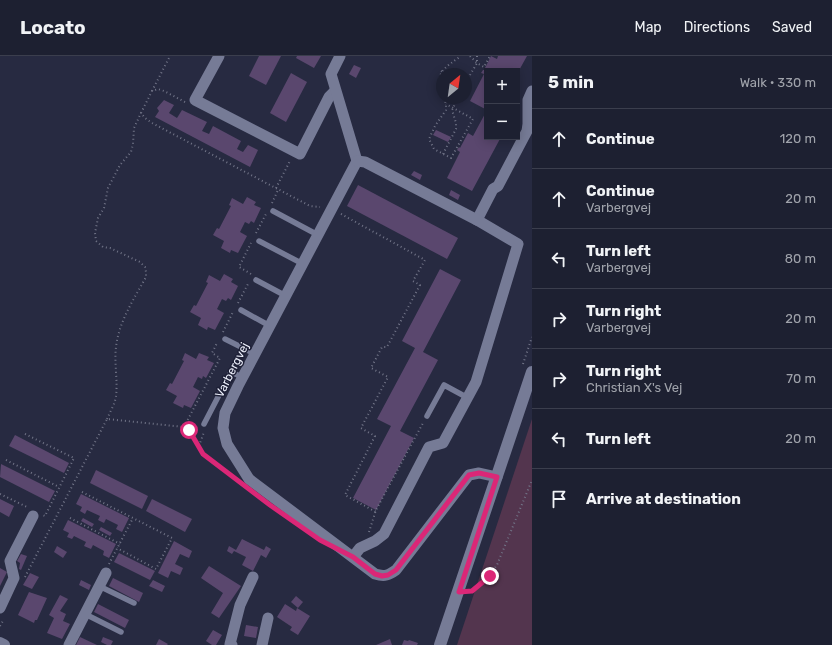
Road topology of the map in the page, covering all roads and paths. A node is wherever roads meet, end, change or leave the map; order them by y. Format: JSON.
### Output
{"nodes":[{"id":1,"x":170,"y":56,"type":"edge"},
{"id":2,"x":219,"y":56,"type":"edge"},
{"id":3,"x":340,"y":56,"type":"edge"},
{"id":4,"x":461,"y":56,"type":"edge"},
{"id":5,"x":470,"y":56,"type":"edge"},
{"id":6,"x":477,"y":56,"type":"edge"},
{"id":7,"x":490,"y":56,"type":"edge"},
{"id":8,"x":477,"y":63,"type":"junction"},
{"id":9,"x":446,"y":68,"type":"edge"},
{"id":10,"x":472,"y":73,"type":"edge"},
{"id":11,"x":152,"y":91,"type":"junction"},
{"id":12,"x":335,"y":91,"type":"junction"},
{"id":13,"x":532,"y":91,"type":"edge"},
{"id":14,"x":195,"y":100,"type":"junction"},
{"id":15,"x":446,"y":104,"type":"joint"},
{"id":16,"x":455,"y":104,"type":"edge"},
{"id":17,"x":453,"y":108,"type":"junction"},
{"id":18,"x":141,"y":112,"type":"junction"},
{"id":19,"x":295,"y":151,"type":"junction"},
{"id":20,"x":443,"y":154,"type":"junction"},
{"id":21,"x":357,"y":161,"type":"junction"},
{"id":22,"x":276,"y":188,"type":"junction"},
{"id":23,"x":332,"y":209,"type":"junction"},
{"id":24,"x":273,"y":211,"type":"dead end"},
{"id":25,"x":477,"y":220,"type":"junction"},
{"id":26,"x":318,"y":235,"type":"junction"},
{"id":27,"x":259,"y":241,"type":"dead end"},
{"id":28,"x":303,"y":264,"type":"junction"},
{"id":29,"x":256,"y":280,"type":"dead end"},
{"id":30,"x":286,"y":296,"type":"junction"},
{"id":31,"x":241,"y":310,"type":"dead end"},
{"id":32,"x":270,"y":326,"type":"junction"},
{"id":33,"x":225,"y":339,"type":"dead end"},
{"id":34,"x":255,"y":354,"type":"junction"},
{"id":35,"x":532,"y":372,"type":"edge"},
{"id":36,"x":242,"y":377,"type":"junction"},
{"id":37,"x":468,"y":398,"type":"junction"},
{"id":38,"x":427,"y":416,"type":"joint"},
{"id":39,"x":107,"y":419,"type":"junction"},
{"id":40,"x":204,"y":424,"type":"joint"},
{"id":41,"x":25,"y":434,"type":"dead end"},
{"id":42,"x":198,"y":446,"type":"junction"},
{"id":43,"x":6,"y":460,"type":"dead end"},
{"id":44,"x":497,"y":477,"type":"junction"},
{"id":45,"x":532,"y":480,"type":"edge"},
{"id":46,"x":240,"y":481,"type":"dead end"},
{"id":47,"x":59,"y":487,"type":"junction"},
{"id":48,"x":82,"y":492,"type":"dead end"},
{"id":49,"x":0,"y":494,"type":"edge"},
{"id":50,"x":33,"y":512,"type":"junction"},
{"id":51,"x":376,"y":512,"type":"junction"},
{"id":52,"x":70,"y":518,"type":"dead end"},
{"id":53,"x":133,"y":518,"type":"junction"},
{"id":54,"x":120,"y":544,"type":"junction"},
{"id":55,"x":365,"y":544,"type":"junction"},
{"id":56,"x":117,"y":548,"type":"junction"},
{"id":57,"x":353,"y":557,"type":"junction"},
{"id":58,"x":106,"y":573,"type":"joint"},
{"id":59,"x":252,"y":577,"type":"dead end"},
{"id":60,"x":25,"y":578,"type":"dead end"},
{"id":61,"x":99,"y":586,"type":"junction"},
{"id":62,"x":459,"y":592,"type":"junction"},
{"id":63,"x":134,"y":603,"type":"dead end"},
{"id":64,"x":4,"y":610,"type":"edge"},
{"id":65,"x":85,"y":614,"type":"junction"},
{"id":66,"x":268,"y":618,"type":"dead end"},
{"id":67,"x":0,"y":626,"type":"edge"},
{"id":68,"x":121,"y":632,"type":"dead end"},
{"id":69,"x":0,"y":643,"type":"edge"},
{"id":70,"x":4,"y":645,"type":"edge"},
{"id":71,"x":69,"y":645,"type":"edge"},
{"id":72,"x":232,"y":645,"type":"edge"},
{"id":73,"x":262,"y":645,"type":"edge"},
{"id":74,"x":440,"y":645,"type":"edge"}],
"edges":[{"from":1,"to":11,"type":"path"},
{"from":2,"to":14,"type":"street"},
{"from":3,"to":12,"type":"street"},
{"from":4,"to":9,"type":"path"},
{"from":5,"to":8,"type":"path"},
{"from":6,"to":8,"type":"path"},
{"from":7,"to":8,"type":"path"},
{"from":8,"to":10,"type":"path"},
{"from":11,"to":14,"type":"path"},
{"from":11,"to":18,"type":"path"},
{"from":12,"to":19,"type":"street"},
{"from":12,"to":21,"type":"street"},
{"from":13,"to":25,"type":"street"},
{"from":14,"to":19,"type":"street"},
{"from":15,"to":17,"type":"path"},
{"from":15,"to":20,"type":"path"},
{"from":16,"to":17,"type":"path"},
{"from":17,"to":20,"type":"path"},
{"from":17,"to":20,"type":"path"},
{"from":18,"to":22,"type":"path"},
{"from":18,"to":39,"type":"path"},
{"from":19,"to":22,"type":"path"},
{"from":21,"to":23,"type":"street","name":"Varbergvej"},
{"from":21,"to":25,"type":"street"},
{"from":22,"to":23,"type":"path"},
{"from":23,"to":26,"type":"street","name":"Varbergvej"},
{"from":23,"to":51,"type":"path"},
{"from":24,"to":26,"type":"lane"},
{"from":25,"to":37,"type":"street"},
{"from":26,"to":28,"type":"street","name":"Varbergvej"},
{"from":27,"to":28,"type":"lane"},
{"from":28,"to":30,"type":"street","name":"Varbergvej"},
{"from":29,"to":30,"type":"lane"},
{"from":30,"to":32,"type":"street","name":"Varbergvej"},
{"from":31,"to":32,"type":"lane"},
{"from":32,"to":34,"type":"street","name":"Varbergvej"},
{"from":33,"to":34,"type":"lane"},
{"from":34,"to":36,"type":"street","name":"Varbergvej"},
{"from":35,"to":44,"type":"street"},
{"from":36,"to":40,"type":"lane"},
{"from":36,"to":57,"type":"street","name":"Varbergvej"},
{"from":37,"to":38,"type":"lane"},
{"from":37,"to":55,"type":"street"},
{"from":38,"to":51,"type":"path"},
{"from":39,"to":42,"type":"path"},
{"from":39,"to":60,"type":"path"},
{"from":40,"to":42,"type":"path"},
{"from":41,"to":47,"type":"path"},
{"from":42,"to":46,"type":"path"},
{"from":43,"to":47,"type":"path"},
{"from":44,"to":57,"type":"street","name":"Varbergvej"},
{"from":44,"to":62,"type":"street"},
{"from":45,"to":62,"type":"path"},
{"from":47,"to":50,"type":"path"},
{"from":48,"to":53,"type":"path"},
{"from":49,"to":50,"type":"path"},
{"from":50,"to":64,"type":"street"},
{"from":51,"to":55,"type":"path"},
{"from":52,"to":54,"type":"path"},
{"from":53,"to":54,"type":"path"},
{"from":53,"to":56,"type":"path"},
{"from":54,"to":56,"type":"path"},
{"from":55,"to":57,"type":"street"},
{"from":56,"to":58,"type":"path"},
{"from":58,"to":61,"type":"street"},
{"from":59,"to":72,"type":"street"},
{"from":61,"to":63,"type":"lane"},
{"from":61,"to":65,"type":"street"},
{"from":62,"to":74,"type":"street"},
{"from":64,"to":67,"type":"path"},
{"from":65,"to":68,"type":"lane"},
{"from":65,"to":71,"type":"street"},
{"from":66,"to":73,"type":"street"},
{"from":69,"to":70,"type":"street"}]}
